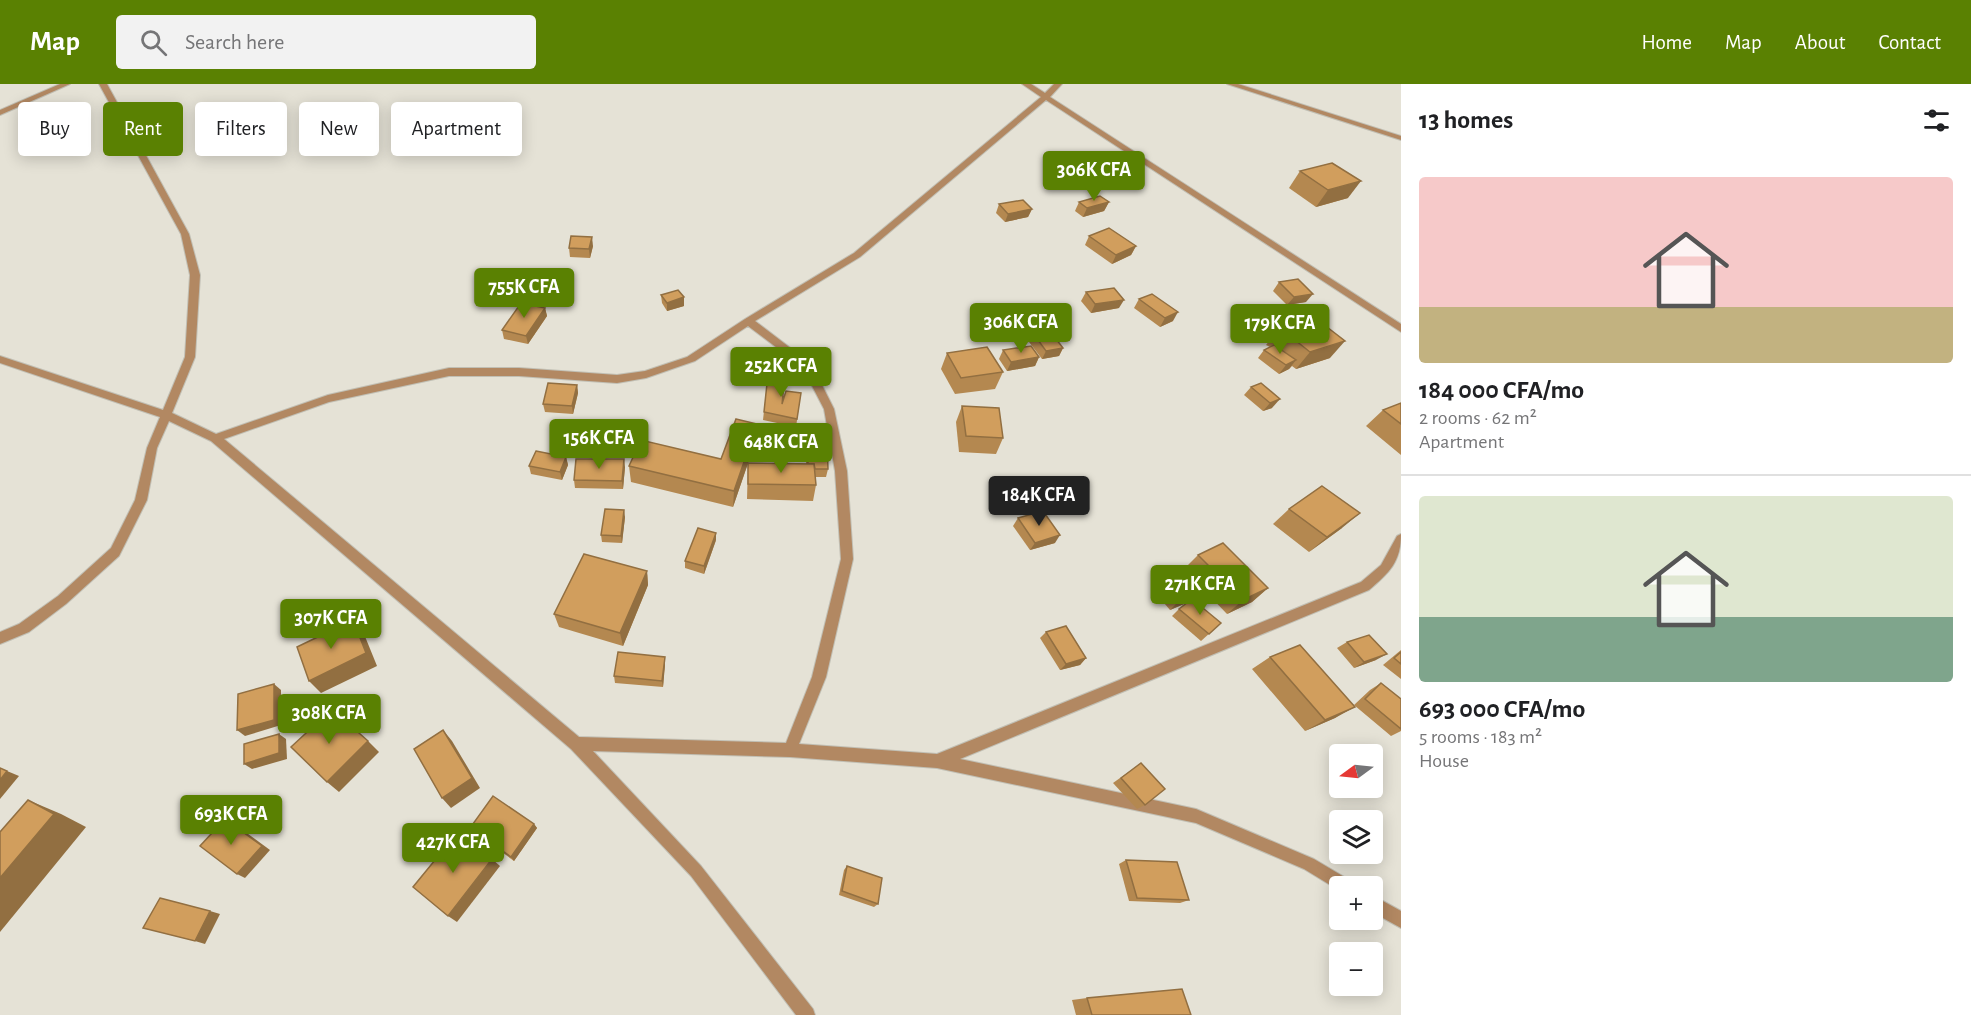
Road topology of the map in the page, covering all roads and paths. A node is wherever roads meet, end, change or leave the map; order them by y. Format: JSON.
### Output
{"nodes":[{"id":1,"x":66,"y":84,"type":"edge"},
{"id":2,"x":104,"y":84,"type":"edge"},
{"id":3,"x":1026,"y":84,"type":"edge"},
{"id":4,"x":1058,"y":84,"type":"edge"},
{"id":5,"x":1231,"y":84,"type":"edge"},
{"id":6,"x":1046,"y":97,"type":"junction"},
{"id":7,"x":0,"y":114,"type":"edge"},
{"id":8,"x":1401,"y":138,"type":"edge"},
{"id":9,"x":748,"y":321,"type":"junction"},
{"id":10,"x":1401,"y":329,"type":"edge"},
{"id":11,"x":0,"y":359,"type":"edge"},
{"id":12,"x":164,"y":414,"type":"junction"},
{"id":13,"x":215,"y":438,"type":"junction"},
{"id":14,"x":1401,"y":539,"type":"edge"},
{"id":15,"x":0,"y":638,"type":"edge"},
{"id":16,"x":576,"y":744,"type":"junction"},
{"id":17,"x":790,"y":750,"type":"junction"},
{"id":18,"x":937,"y":761,"type":"junction"},
{"id":19,"x":1329,"y":876,"type":"edge"},
{"id":20,"x":1383,"y":909,"type":"edge"},
{"id":21,"x":1401,"y":920,"type":"edge"},
{"id":22,"x":807,"y":1015,"type":"edge"}],
"edges":[{"from":1,"to":7,"type":"street"},
{"from":2,"to":12,"type":"street"},
{"from":3,"to":6,"type":"street"},
{"from":4,"to":6,"type":"street"},
{"from":5,"to":8,"type":"street"},
{"from":6,"to":9,"type":"street"},
{"from":6,"to":10,"type":"street"},
{"from":9,"to":13,"type":"street"},
{"from":9,"to":17,"type":"street"},
{"from":11,"to":12,"type":"street"},
{"from":12,"to":13,"type":"street"},
{"from":12,"to":15,"type":"street"},
{"from":13,"to":16,"type":"street"},
{"from":14,"to":18,"type":"street"},
{"from":16,"to":17,"type":"street"},
{"from":16,"to":22,"type":"street"},
{"from":17,"to":18,"type":"street"},
{"from":18,"to":19,"type":"street"},
{"from":20,"to":21,"type":"street"}]}
